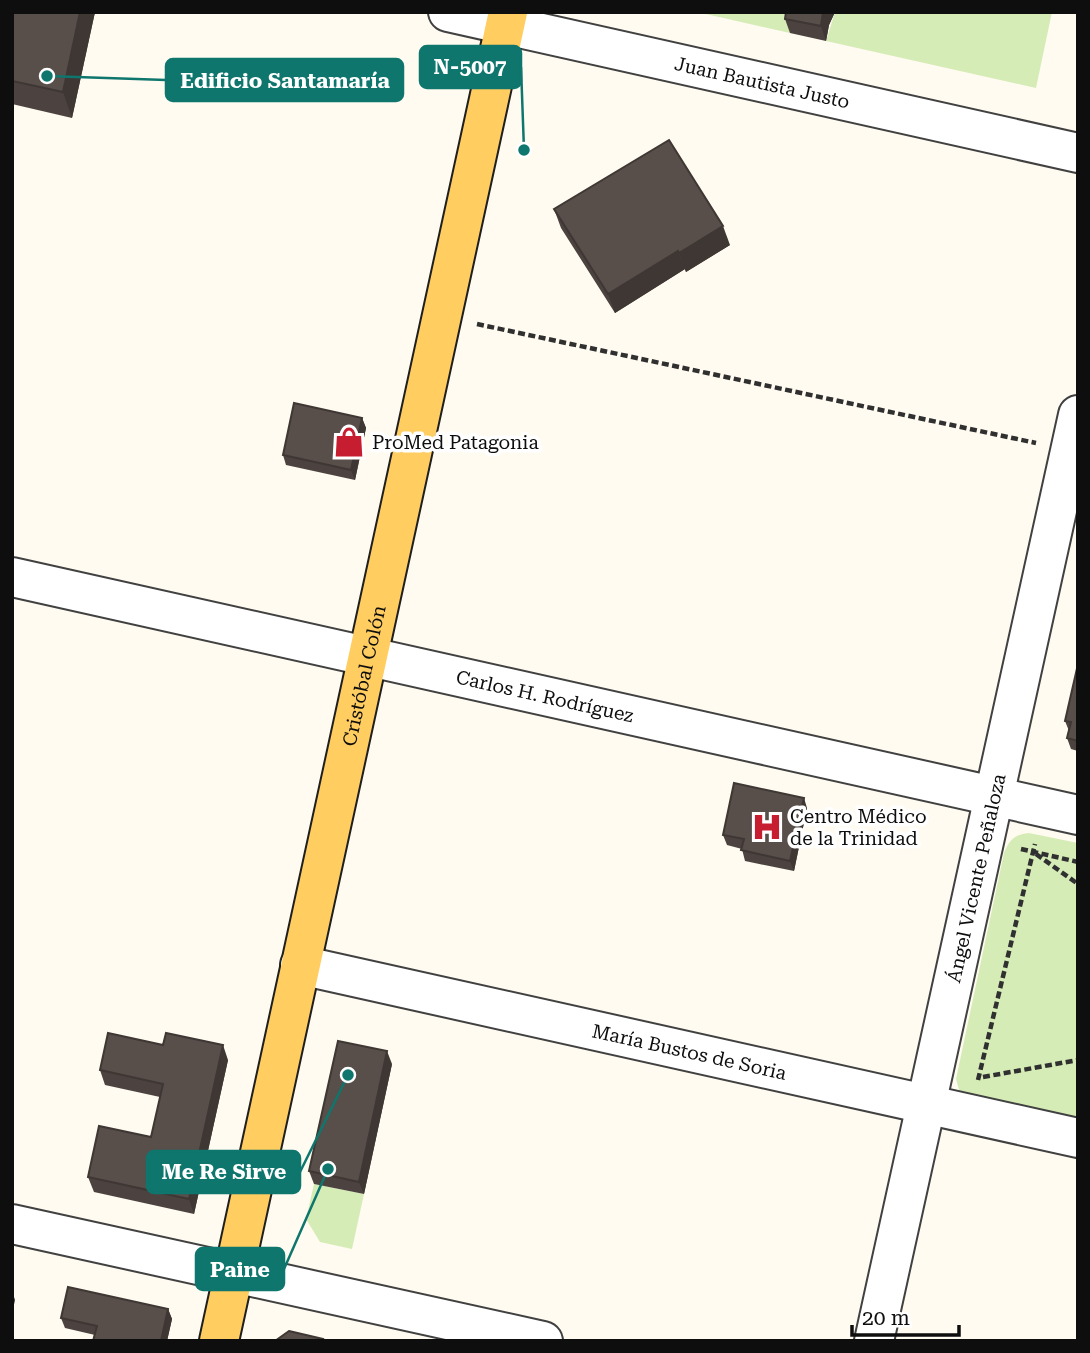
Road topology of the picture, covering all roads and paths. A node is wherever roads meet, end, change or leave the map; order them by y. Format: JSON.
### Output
{"nodes":[{"id":1,"x":448,"y":12,"type":"edge"},
{"id":2,"x":506,"y":19,"type":"edge"},
{"id":3,"x":1078,"y":153,"type":"edge"},
{"id":4,"x":442,"y":316,"type":"junction"},
{"id":5,"x":1074,"y":432,"type":"edge"},
{"id":6,"x":12,"y":577,"type":"edge"},
{"id":7,"x":368,"y":656,"type":"junction"},
{"id":8,"x":994,"y":796,"type":"junction"},
{"id":9,"x":1078,"y":814,"type":"edge"},
{"id":10,"x":1037,"y":834,"type":"dead end"},
{"id":11,"x":1020,"y":849,"type":"dead end"},
{"id":12,"x":1032,"y":852,"type":"junction"},
{"id":13,"x":1078,"y":863,"type":"edge"},
{"id":14,"x":1078,"y":884,"type":"edge"},
{"id":15,"x":300,"y":965,"type":"junction"},
{"id":16,"x":1078,"y":1060,"type":"edge"},
{"id":17,"x":978,"y":1078,"type":"junction"},
{"id":18,"x":976,"y":1088,"type":"dead end"},
{"id":19,"x":926,"y":1105,"type":"junction"},
{"id":20,"x":1078,"y":1139,"type":"edge"},
{"id":21,"x":12,"y":1224,"type":"edge"},
{"id":22,"x":234,"y":1273,"type":"junction"},
{"id":23,"x":219,"y":1341,"type":"edge"},
{"id":24,"x":543,"y":1341,"type":"edge"},
{"id":25,"x":874,"y":1341,"type":"edge"}],
"edges":[{"from":1,"to":2,"type":"street","name":"Juan Bautista Justo"},
{"from":2,"to":3,"type":"street","name":"Juan Bautista Justo"},
{"from":2,"to":4,"type":"main road","name":"Cristóbal Colón"},
{"from":4,"to":5,"type":"path"},
{"from":4,"to":7,"type":"main road","name":"Cristóbal Colón"},
{"from":5,"to":8,"type":"street","name":"Ángel Vicente Peñaloza"},
{"from":6,"to":7,"type":"street","name":"Carlos H. Rodríguez"},
{"from":7,"to":8,"type":"street","name":"Carlos H. Rodríguez"},
{"from":7,"to":15,"type":"main road","name":"Cristóbal Colón"},
{"from":8,"to":9,"type":"street","name":"Carlos H. Rodríguez"},
{"from":8,"to":19,"type":"street","name":"Ángel Vicente Peñaloza"},
{"from":10,"to":12,"type":"path"},
{"from":11,"to":12,"type":"path"},
{"from":12,"to":13,"type":"path"},
{"from":12,"to":14,"type":"path"},
{"from":12,"to":17,"type":"path"},
{"from":15,"to":19,"type":"street","name":"María Bustos de Soria"},
{"from":15,"to":22,"type":"main road","name":"Cristóbal Colón"},
{"from":16,"to":17,"type":"path"},
{"from":17,"to":18,"type":"path"},
{"from":19,"to":20,"type":"street","name":"María Bustos de Soria"},
{"from":19,"to":25,"type":"street","name":"Ángel Vicente Peñaloza"},
{"from":21,"to":22,"type":"street"},
{"from":22,"to":23,"type":"main road","name":"Cristóbal Colón"},
{"from":22,"to":24,"type":"street"}]}
